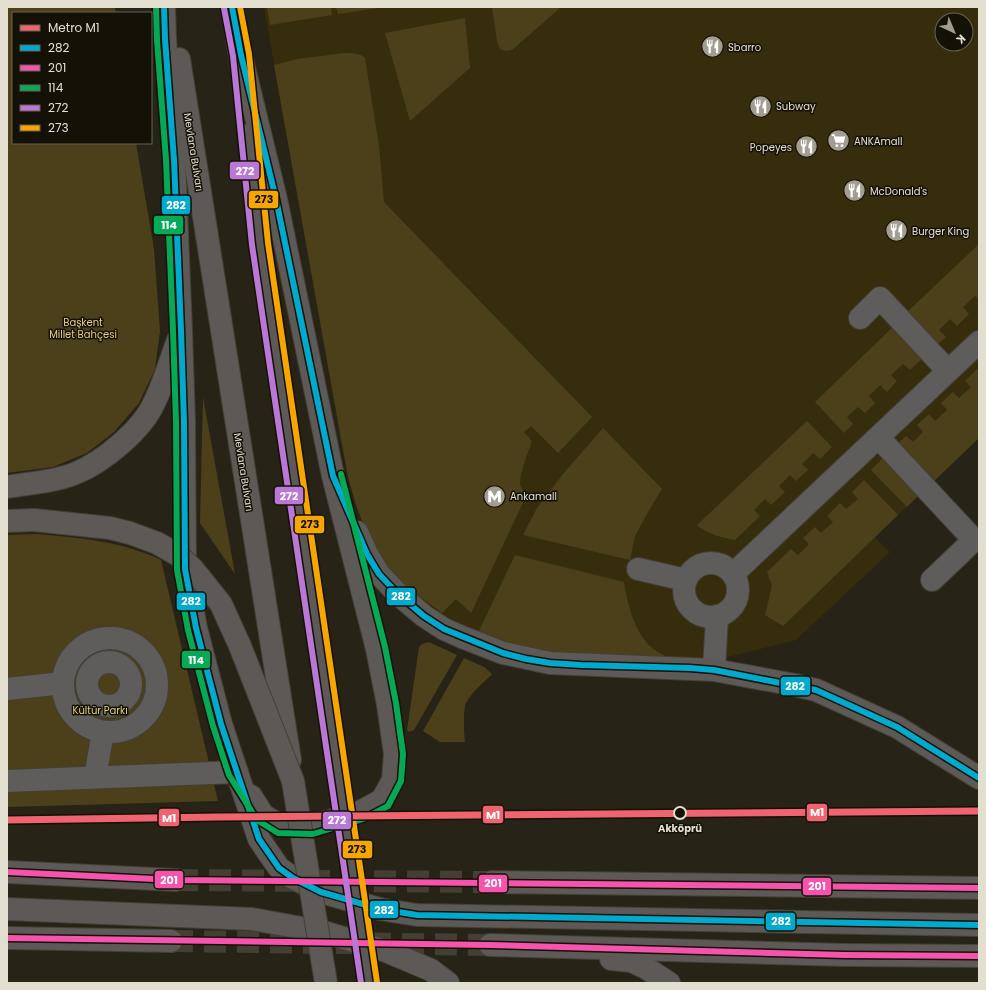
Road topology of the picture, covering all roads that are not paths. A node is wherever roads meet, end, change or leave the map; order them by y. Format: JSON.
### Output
{"nodes":[{"id":1,"x":164,"y":7,"type":"edge"},
{"id":2,"x":171,"y":7,"type":"edge"},
{"id":3,"x":232,"y":7,"type":"edge"},
{"id":4,"x":241,"y":55,"type":"junction"},
{"id":5,"x":860,"y":318,"type":"dead end"},
{"id":6,"x":181,"y":330,"type":"junction"},
{"id":7,"x":979,"y":342,"type":"edge"},
{"id":8,"x":948,"y":371,"type":"junction"},
{"id":9,"x":879,"y":438,"type":"junction"},
{"id":10,"x":333,"y":476,"type":"junction"},
{"id":11,"x":7,"y":487,"type":"edge"},
{"id":12,"x":7,"y":521,"type":"edge"},
{"id":13,"x":638,"y":569,"type":"dead end"},
{"id":14,"x":733,"y":574,"type":"junction"},
{"id":15,"x":686,"y":580,"type":"junction"},
{"id":16,"x":932,"y":580,"type":"dead end"},
{"id":17,"x":717,"y":616,"type":"junction"},
{"id":18,"x":118,"y":639,"type":"junction"},
{"id":19,"x":114,"y":663,"type":"junction"},
{"id":20,"x":714,"y":670,"type":"junction"},
{"id":21,"x":64,"y":677,"type":"junction"},
{"id":22,"x":88,"y":678,"type":"junction"},
{"id":23,"x":7,"y":689,"type":"edge"},
{"id":24,"x":130,"y":690,"type":"junction"},
{"id":25,"x":155,"y":699,"type":"junction"},
{"id":26,"x":106,"y":706,"type":"junction"},
{"id":27,"x":100,"y":731,"type":"junction"},
{"id":28,"x":237,"y":772,"type":"junction"},
{"id":29,"x":95,"y":777,"type":"junction"},
{"id":30,"x":979,"y":778,"type":"edge"},
{"id":31,"x":7,"y":781,"type":"edge"},
{"id":32,"x":293,"y":781,"type":"junction"},
{"id":33,"x":7,"y":872,"type":"edge"},
{"id":34,"x":176,"y":880,"type":"tunnel mouth"},
{"id":35,"x":492,"y":882,"type":"tunnel mouth"},
{"id":36,"x":979,"y":888,"type":"edge"},
{"id":37,"x":7,"y":909,"type":"edge"},
{"id":38,"x":979,"y":925,"type":"edge"},
{"id":39,"x":7,"y":938,"type":"edge"},
{"id":40,"x":171,"y":941,"type":"tunnel mouth"},
{"id":41,"x":979,"y":956,"type":"edge"},
{"id":42,"x":326,"y":983,"type":"edge"},
{"id":43,"x":369,"y":983,"type":"edge"},
{"id":44,"x":448,"y":983,"type":"edge"},
{"id":45,"x":668,"y":983,"type":"edge"}],
"edges":[{"from":1,"to":6,"type":"highway"},
{"from":2,"to":32,"type":"highway","name":"Mevlana Bulvarı","bridge":true},
{"from":3,"to":4,"type":"highway"},
{"from":4,"to":10,"type":"highway"},
{"from":4,"to":43,"type":"highway","bridge":true},
{"from":5,"to":8,"type":"street"},
{"from":6,"to":11,"type":"highway"},
{"from":6,"to":28,"type":"highway"},
{"from":7,"to":8,"type":"street"},
{"from":8,"to":9,"type":"street"},
{"from":9,"to":14,"type":"street"},
{"from":9,"to":16,"type":"street"},
{"from":10,"to":20,"type":"highway"},
{"from":10,"to":28,"type":"highway"},
{"from":12,"to":32,"type":"highway","bridge":true},
{"from":13,"to":15,"type":"street"},
{"from":14,"to":15,"type":"street"},
{"from":14,"to":17,"type":"street"},
{"from":15,"to":17,"type":"street"},
{"from":17,"to":20,"type":"street"},
{"from":18,"to":19,"type":"street"},
{"from":18,"to":21,"type":"street"},
{"from":18,"to":25,"type":"street"},
{"from":19,"to":22,"type":"street"},
{"from":19,"to":24,"type":"street"},
{"from":20,"to":30,"type":"highway"},
{"from":21,"to":22,"type":"street"},
{"from":21,"to":23,"type":"street"},
{"from":21,"to":27,"type":"street"},
{"from":22,"to":26,"type":"street"},
{"from":24,"to":25,"type":"street"},
{"from":24,"to":26,"type":"street"},
{"from":25,"to":27,"type":"street"},
{"from":26,"to":27,"type":"street"},
{"from":27,"to":29,"type":"street"},
{"from":28,"to":29,"type":"street"},
{"from":28,"to":38,"type":"highway"},
{"from":29,"to":31,"type":"street"},
{"from":32,"to":42,"type":"highway","name":"Mevlana Bulvarı","bridge":true},
{"from":33,"to":34,"type":"highway"},
{"from":35,"to":36,"type":"highway"},
{"from":37,"to":44,"type":"highway"},
{"from":39,"to":40,"type":"highway"},
{"from":41,"to":45,"type":"highway"}]}
